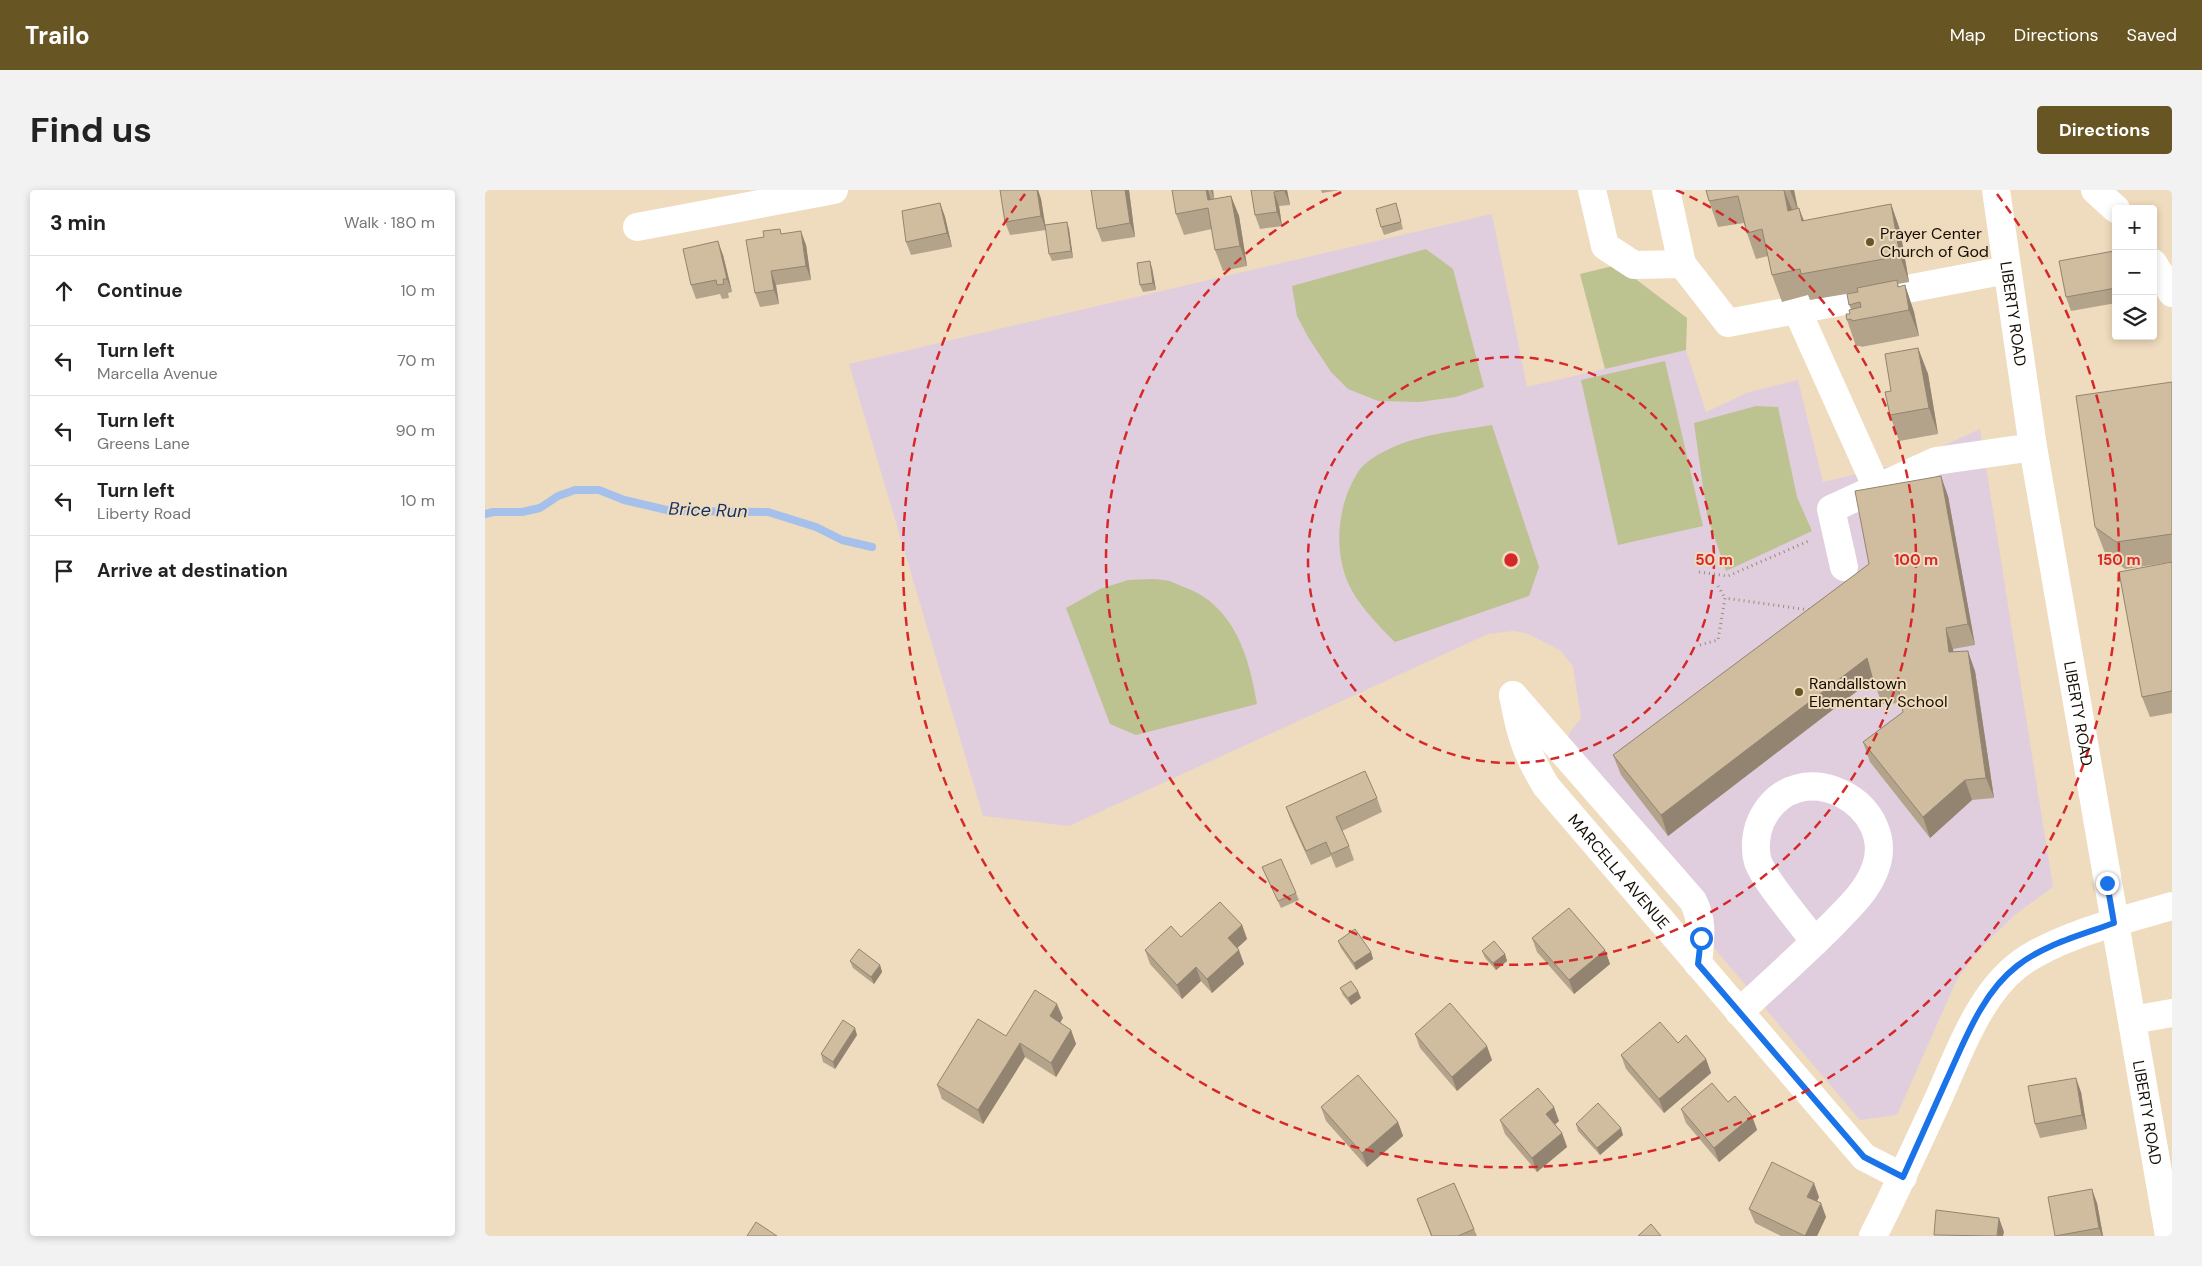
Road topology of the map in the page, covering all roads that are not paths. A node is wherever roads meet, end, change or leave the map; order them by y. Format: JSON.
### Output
{"nodes":[{"id":1,"x":834,"y":190,"type":"edge"},
{"id":2,"x":1592,"y":190,"type":"edge"},
{"id":3,"x":1666,"y":190,"type":"edge"},
{"id":4,"x":1996,"y":190,"type":"edge"},
{"id":5,"x":2095,"y":190,"type":"edge"},
{"id":6,"x":792,"y":193,"type":"edge"},
{"id":7,"x":2112,"y":205,"type":"edge"},
{"id":8,"x":637,"y":227,"type":"dead end"},
{"id":9,"x":2172,"y":251,"type":"edge"},
{"id":10,"x":2157,"y":259,"type":"edge"},
{"id":11,"x":1682,"y":264,"type":"junction"},
{"id":12,"x":2157,"y":268,"type":"edge"},
{"id":13,"x":2007,"y":270,"type":"junction"},
{"id":14,"x":2172,"y":293,"type":"edge"},
{"id":15,"x":1797,"y":310,"type":"junction"},
{"id":16,"x":2033,"y":447,"type":"junction"},
{"id":17,"x":1877,"y":488,"type":"junction"},
{"id":18,"x":1844,"y":567,"type":"dead end"},
{"id":19,"x":2172,"y":906,"type":"edge"},
{"id":20,"x":2114,"y":923,"type":"junction"},
{"id":21,"x":1815,"y":942,"type":"junction"},
{"id":22,"x":1698,"y":964,"type":"junction"},
{"id":23,"x":1739,"y":1012,"type":"junction"},
{"id":24,"x":2172,"y":1013,"type":"edge"},
{"id":25,"x":2131,"y":1020,"type":"junction"},
{"id":26,"x":1903,"y":1177,"type":"junction"},
{"id":27,"x":1873,"y":1236,"type":"edge"},
{"id":28,"x":2169,"y":1236,"type":"edge"}],
"edges":[{"from":1,"to":6,"type":"street"},
{"from":2,"to":11,"type":"street"},
{"from":3,"to":11,"type":"street"},
{"from":4,"to":13,"type":"street","name":"LIBERTY ROAD"},
{"from":5,"to":7,"type":"street"},
{"from":6,"to":8,"type":"street"},
{"from":9,"to":10,"type":"street"},
{"from":11,"to":15,"type":"street"},
{"from":12,"to":14,"type":"street"},
{"from":13,"to":15,"type":"street"},
{"from":13,"to":16,"type":"street","name":"LIBERTY ROAD"},
{"from":15,"to":17,"type":"street"},
{"from":16,"to":17,"type":"street"},
{"from":16,"to":20,"type":"street","name":"LIBERTY ROAD"},
{"from":17,"to":18,"type":"street"},
{"from":19,"to":20,"type":"street"},
{"from":20,"to":25,"type":"street","name":"LIBERTY ROAD"},
{"from":20,"to":26,"type":"street"},
{"from":21,"to":21,"type":"street"},
{"from":21,"to":23,"type":"street"},
{"from":22,"to":22,"type":"street","name":"MARCELLA AVENUE"},
{"from":22,"to":23,"type":"street","name":"MARCELLA AVENUE"},
{"from":23,"to":26,"type":"street","name":"MARCELLA AVENUE"},
{"from":24,"to":25,"type":"street"},
{"from":25,"to":28,"type":"street","name":"LIBERTY ROAD"},
{"from":26,"to":27,"type":"street"}]}
